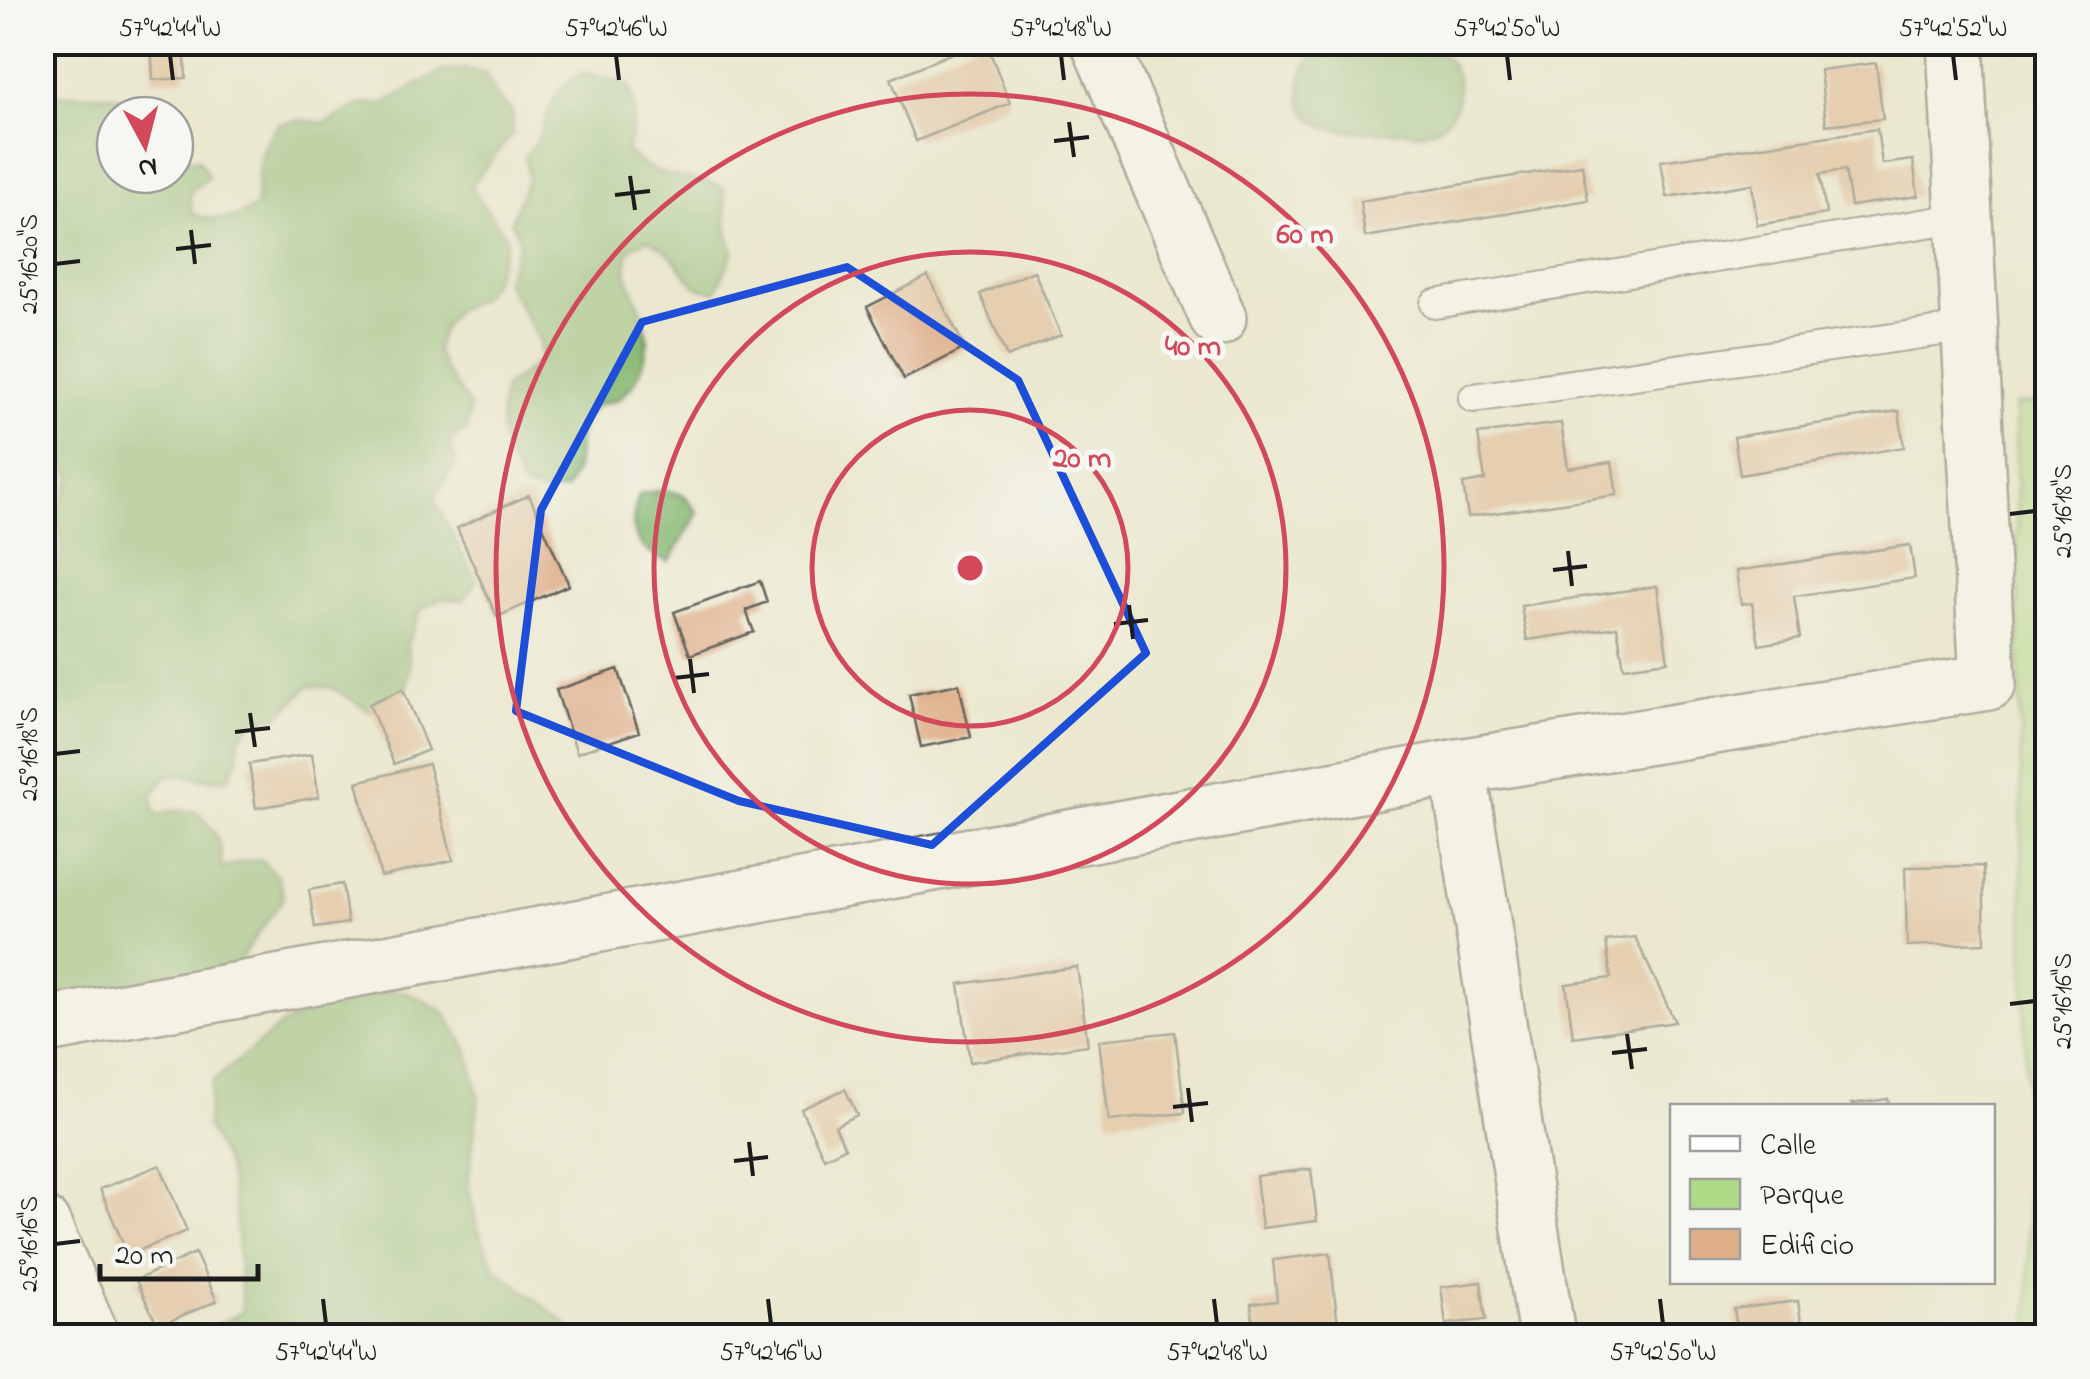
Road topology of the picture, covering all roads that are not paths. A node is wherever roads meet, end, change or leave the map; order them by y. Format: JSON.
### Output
{"nodes":[{"id":1,"x":1099,"y":42,"type":"edge"},
{"id":2,"x":1955,"y":42,"type":"edge"},
{"id":3,"x":1964,"y":217,"type":"junction"},
{"id":4,"x":1435,"y":304,"type":"dead end"},
{"id":5,"x":1218,"y":318,"type":"dead end"},
{"id":6,"x":1970,"y":327,"type":"junction"},
{"id":7,"x":1473,"y":398,"type":"dead end"},
{"id":8,"x":1458,"y":767,"type":"junction"},
{"id":9,"x":42,"y":1026,"type":"edge"},
{"id":10,"x":42,"y":1224,"type":"edge"},
{"id":11,"x":91,"y":1336,"type":"edge"},
{"id":12,"x":1547,"y":1336,"type":"edge"}],
"edges":[{"from":1,"to":5,"type":"street"},
{"from":2,"to":3,"type":"street"},
{"from":3,"to":4,"type":"lane"},
{"from":3,"to":6,"type":"street"},
{"from":6,"to":7,"type":"lane"},
{"from":6,"to":8,"type":"street"},
{"from":8,"to":9,"type":"street"},
{"from":8,"to":12,"type":"street"},
{"from":10,"to":11,"type":"street"}]}
